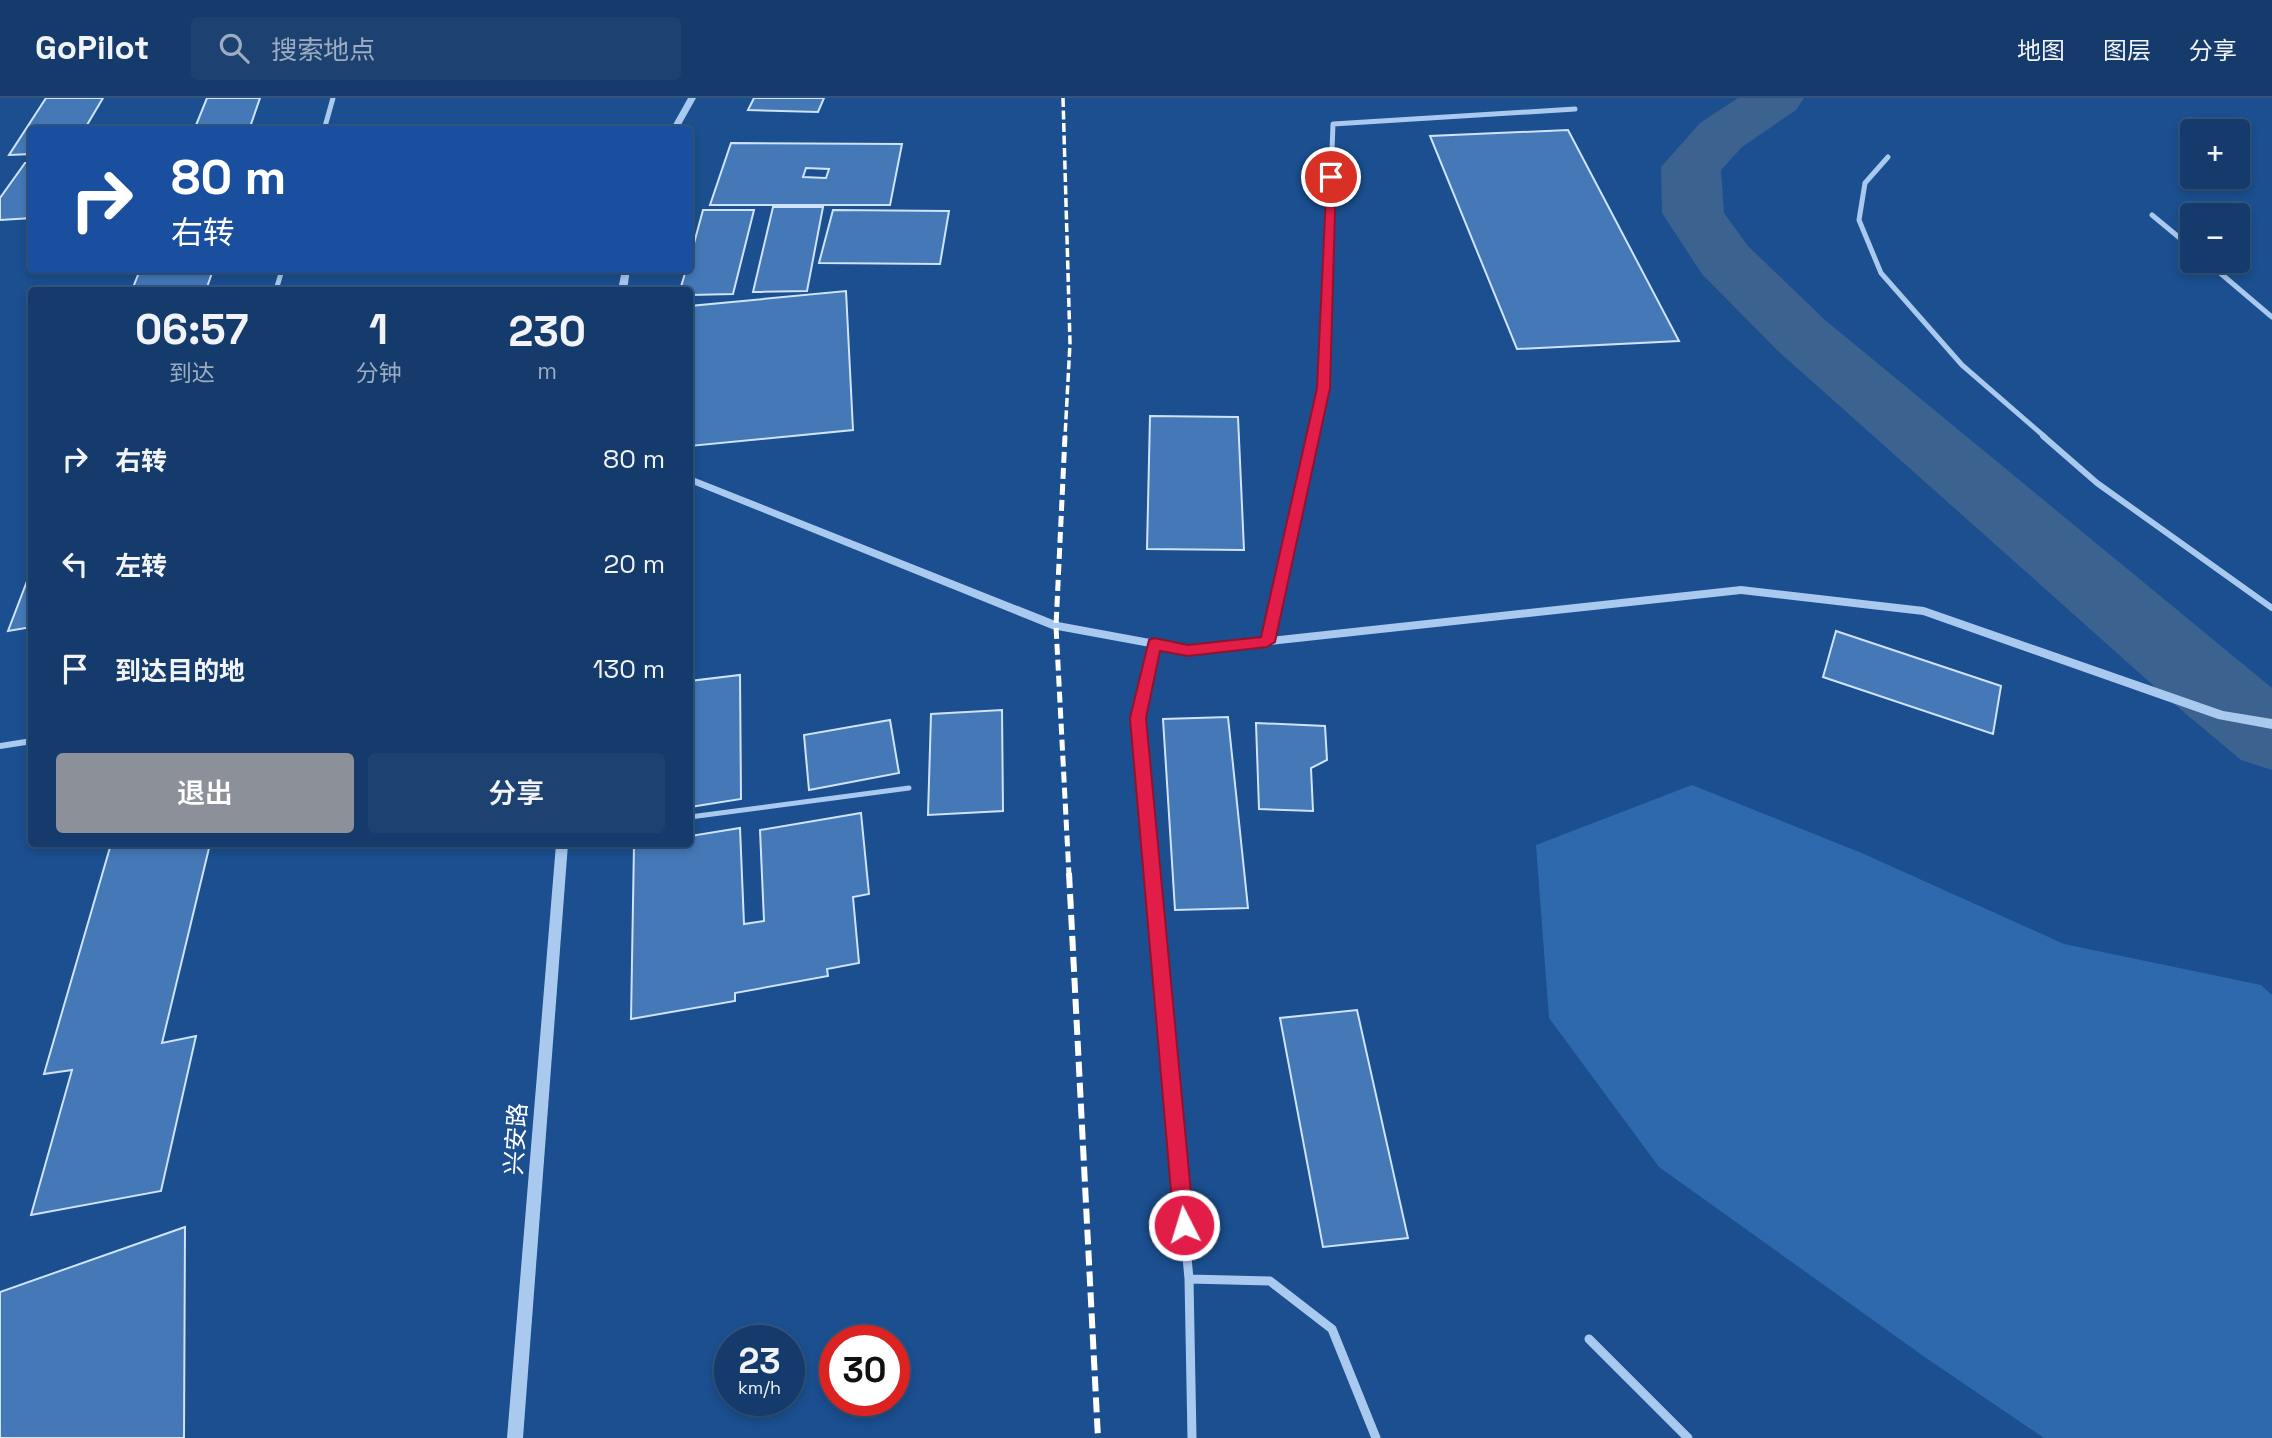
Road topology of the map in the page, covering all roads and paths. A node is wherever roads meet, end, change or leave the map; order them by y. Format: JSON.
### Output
{"nodes":[{"id":1,"x":333,"y":98,"type":"edge"},
{"id":2,"x":692,"y":98,"type":"edge"},
{"id":3,"x":1575,"y":109,"type":"dead end"},
{"id":4,"x":325,"y":126,"type":"edge"},
{"id":5,"x":676,"y":126,"type":"edge"},
{"id":6,"x":1888,"y":157,"type":"dead end"},
{"id":7,"x":2152,"y":215,"type":"dead end"},
{"id":8,"x":2180,"y":238,"type":"edge"},
{"id":9,"x":2220,"y":273,"type":"edge"},
{"id":10,"x":2272,"y":317,"type":"edge"},
{"id":11,"x":693,"y":481,"type":"edge"},
{"id":12,"x":2272,"y":608,"type":"edge"},
{"id":13,"x":1267,"y":642,"type":"junction"},
{"id":14,"x":1154,"y":644,"type":"junction"},
{"id":15,"x":2272,"y":724,"type":"edge"},
{"id":16,"x":28,"y":742,"type":"edge"},
{"id":17,"x":0,"y":746,"type":"edge"},
{"id":18,"x":909,"y":788,"type":"dead end"},
{"id":19,"x":693,"y":817,"type":"edge"},
{"id":20,"x":562,"y":847,"type":"edge"},
{"id":21,"x":1189,"y":1279,"type":"junction"},
{"id":22,"x":1588,"y":1339,"type":"dead end"},
{"id":23,"x":515,"y":1438,"type":"edge"},
{"id":24,"x":1192,"y":1438,"type":"edge"},
{"id":25,"x":1376,"y":1438,"type":"edge"},
{"id":26,"x":1688,"y":1438,"type":"edge"}],
"edges":[{"from":1,"to":4,"type":"street"},
{"from":2,"to":5,"type":"street"},
{"from":3,"to":13,"type":"street"},
{"from":6,"to":12,"type":"street"},
{"from":7,"to":8,"type":"street"},
{"from":9,"to":10,"type":"street"},
{"from":11,"to":14,"type":"street"},
{"from":13,"to":14,"type":"street"},
{"from":13,"to":15,"type":"street"},
{"from":14,"to":21,"type":"street"},
{"from":16,"to":17,"type":"street"},
{"from":18,"to":19,"type":"lane"},
{"from":20,"to":23,"type":"street","name":"兴安路"},
{"from":21,"to":24,"type":"street"},
{"from":21,"to":25,"type":"street"},
{"from":22,"to":26,"type":"street"}]}
